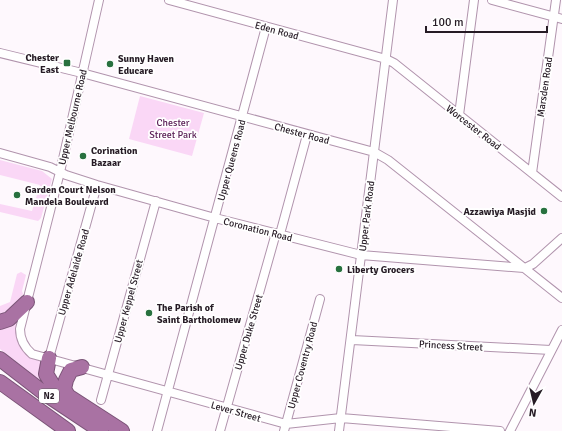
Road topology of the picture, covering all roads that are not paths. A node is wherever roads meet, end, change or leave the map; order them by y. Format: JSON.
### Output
{"nodes":[{"id":1,"x":99,"y":0,"type":"edge"},
{"id":2,"x":169,"y":0,"type":"edge"},
{"id":3,"x":393,"y":0,"type":"edge"},
{"id":4,"x":474,"y":0,"type":"edge"},
{"id":5,"x":492,"y":0,"type":"edge"},
{"id":6,"x":556,"y":0,"type":"edge"},
{"id":7,"x":554,"y":16,"type":"junction"},
{"id":8,"x":562,"y":19,"type":"edge"},
{"id":9,"x":266,"y":27,"type":"junction"},
{"id":10,"x":0,"y":53,"type":"edge"},
{"id":11,"x":386,"y":59,"type":"junction"},
{"id":12,"x":82,"y":73,"type":"junction"},
{"id":13,"x":459,"y":115,"type":"junction"},
{"id":14,"x":242,"y":117,"type":"junction"},
{"id":15,"x":307,"y":135,"type":"junction"},
{"id":16,"x":374,"y":152,"type":"junction"},
{"id":17,"x":0,"y":153,"type":"edge"},
{"id":18,"x":60,"y":172,"type":"junction"},
{"id":19,"x":532,"y":173,"type":"junction"},
{"id":20,"x":97,"y":185,"type":"junction"},
{"id":21,"x":561,"y":193,"type":"edge"},
{"id":22,"x":156,"y":202,"type":"junction"},
{"id":23,"x":215,"y":218,"type":"junction"},
{"id":24,"x":278,"y":234,"type":"junction"},
{"id":25,"x":562,"y":238,"type":"edge"},
{"id":26,"x":361,"y":255,"type":"junction"},
{"id":27,"x":525,"y":268,"type":"junction"},
{"id":28,"x":562,"y":298,"type":"edge"},
{"id":29,"x":320,"y":299,"type":"dead end"},
{"id":30,"x":26,"y":302,"type":"junction"},
{"id":31,"x":0,"y":322,"type":"edge"},
{"id":32,"x":562,"y":330,"type":"edge"},
{"id":33,"x":352,"y":340,"type":"junction"},
{"id":34,"x":552,"y":350,"type":"junction"},
{"id":35,"x":49,"y":358,"type":"junction"},
{"id":36,"x":0,"y":359,"type":"edge"},
{"id":37,"x":82,"y":367,"type":"junction"},
{"id":38,"x":108,"y":374,"type":"junction"},
{"id":39,"x":0,"y":382,"type":"edge"},
{"id":40,"x":168,"y":392,"type":"junction"},
{"id":41,"x":68,"y":396,"type":"junction"},
{"id":42,"x":101,"y":400,"type":"dead end"},
{"id":43,"x":226,"y":408,"type":"junction"},
{"id":44,"x":341,"y":418,"type":"junction"},
{"id":45,"x":285,"y":428,"type":"edge"},
{"id":46,"x":68,"y":431,"type":"edge"},
{"id":47,"x":101,"y":431,"type":"edge"},
{"id":48,"x":122,"y":431,"type":"edge"},
{"id":49,"x":157,"y":431,"type":"edge"},
{"id":50,"x":220,"y":431,"type":"edge"},
{"id":51,"x":339,"y":431,"type":"edge"},
{"id":52,"x":500,"y":431,"type":"edge"},
{"id":53,"x":510,"y":431,"type":"edge"}],
"edges":[{"from":1,"to":12,"type":"street","name":"Upper Melbourne Road"},
{"from":2,"to":9,"type":"street","name":"Eden Road"},
{"from":3,"to":11,"type":"street","name":"Upper Park Road"},
{"from":4,"to":13,"type":"street"},
{"from":5,"to":7,"type":"street"},
{"from":6,"to":7,"type":"street","name":"Marsden Road"},
{"from":7,"to":8,"type":"street"},
{"from":7,"to":19,"type":"street","name":"Marsden Road"},
{"from":9,"to":11,"type":"street","name":"Eden Road"},
{"from":9,"to":14,"type":"street","name":"Upper Queens Road"},
{"from":10,"to":12,"type":"street","name":"Chester Road"},
{"from":11,"to":13,"type":"street","name":"Worcester Road"},
{"from":11,"to":16,"type":"street","name":"Upper Park Road"},
{"from":12,"to":14,"type":"street","name":"Chester Road"},
{"from":12,"to":18,"type":"street","name":"Upper Melbourne Road"},
{"from":13,"to":19,"type":"street","name":"Worcester Road"},
{"from":14,"to":15,"type":"street","name":"Chester Road"},
{"from":14,"to":23,"type":"street","name":"Upper Queens Road"},
{"from":15,"to":16,"type":"street","name":"Chester Road"},
{"from":15,"to":24,"type":"street","name":"Upper Duke Street"},
{"from":16,"to":26,"type":"street","name":"Upper Park Road"},
{"from":16,"to":27,"type":"street","name":"Chester Road"},
{"from":17,"to":18,"type":"street","name":"Coronation Road"},
{"from":18,"to":20,"type":"street","name":"Coronation Road"},
{"from":18,"to":30,"type":"street","name":"Upper Melbourne Road"},
{"from":19,"to":21,"type":"street","name":"Worcester Road"},
{"from":20,"to":22,"type":"street","name":"Coronation Road"},
{"from":20,"to":35,"type":"street","name":"Upper Adelaide Road"},
{"from":22,"to":23,"type":"street","name":"Coronation Road"},
{"from":22,"to":38,"type":"street","name":"Upper Keppel Street"},
{"from":23,"to":24,"type":"street","name":"Coronation Road"},
{"from":23,"to":40,"type":"street","name":"Upper Queens Road"},
{"from":24,"to":26,"type":"street","name":"Coronation Road"},
{"from":24,"to":43,"type":"street","name":"Upper Duke Street"},
{"from":25,"to":27,"type":"street"},
{"from":26,"to":27,"type":"street","name":"Coronation Road"},
{"from":26,"to":33,"type":"street","name":"Upper Park Road"},
{"from":27,"to":28,"type":"street","name":"Chester Road"},
{"from":29,"to":45,"type":"street","name":"Upper Coventry Road"},
{"from":30,"to":31,"type":"highway"},
{"from":30,"to":35,"type":"street","name":"Upper Melbourne Road"},
{"from":32,"to":34,"type":"street"},
{"from":33,"to":34,"type":"street","name":"Princess Street"},
{"from":33,"to":44,"type":"street","name":"Upper Park Road"},
{"from":34,"to":53,"type":"street"},
{"from":35,"to":37,"type":"street","name":"Lever Street"},
{"from":35,"to":41,"type":"highway"},
{"from":36,"to":47,"type":"highway","number":"N2"},
{"from":37,"to":38,"type":"street","name":"Lever Street"},
{"from":37,"to":41,"type":"highway"},
{"from":38,"to":40,"type":"street","name":"Lever Street"},
{"from":38,"to":42,"type":"street","name":"Upper Keppel Street"},
{"from":39,"to":46,"type":"highway","number":"N2"},
{"from":40,"to":43,"type":"street","name":"Lever Street"},
{"from":40,"to":49,"type":"street","name":"Upper Queens Road"},
{"from":41,"to":48,"type":"highway"},
{"from":43,"to":45,"type":"street","name":"Lever Street"},
{"from":43,"to":50,"type":"street","name":"Upper Duke Street"},
{"from":44,"to":45,"type":"street","name":"Lever Street"},
{"from":44,"to":51,"type":"street","name":"Upper Park Road"},
{"from":44,"to":52,"type":"street","name":"Lever Street"}]}
